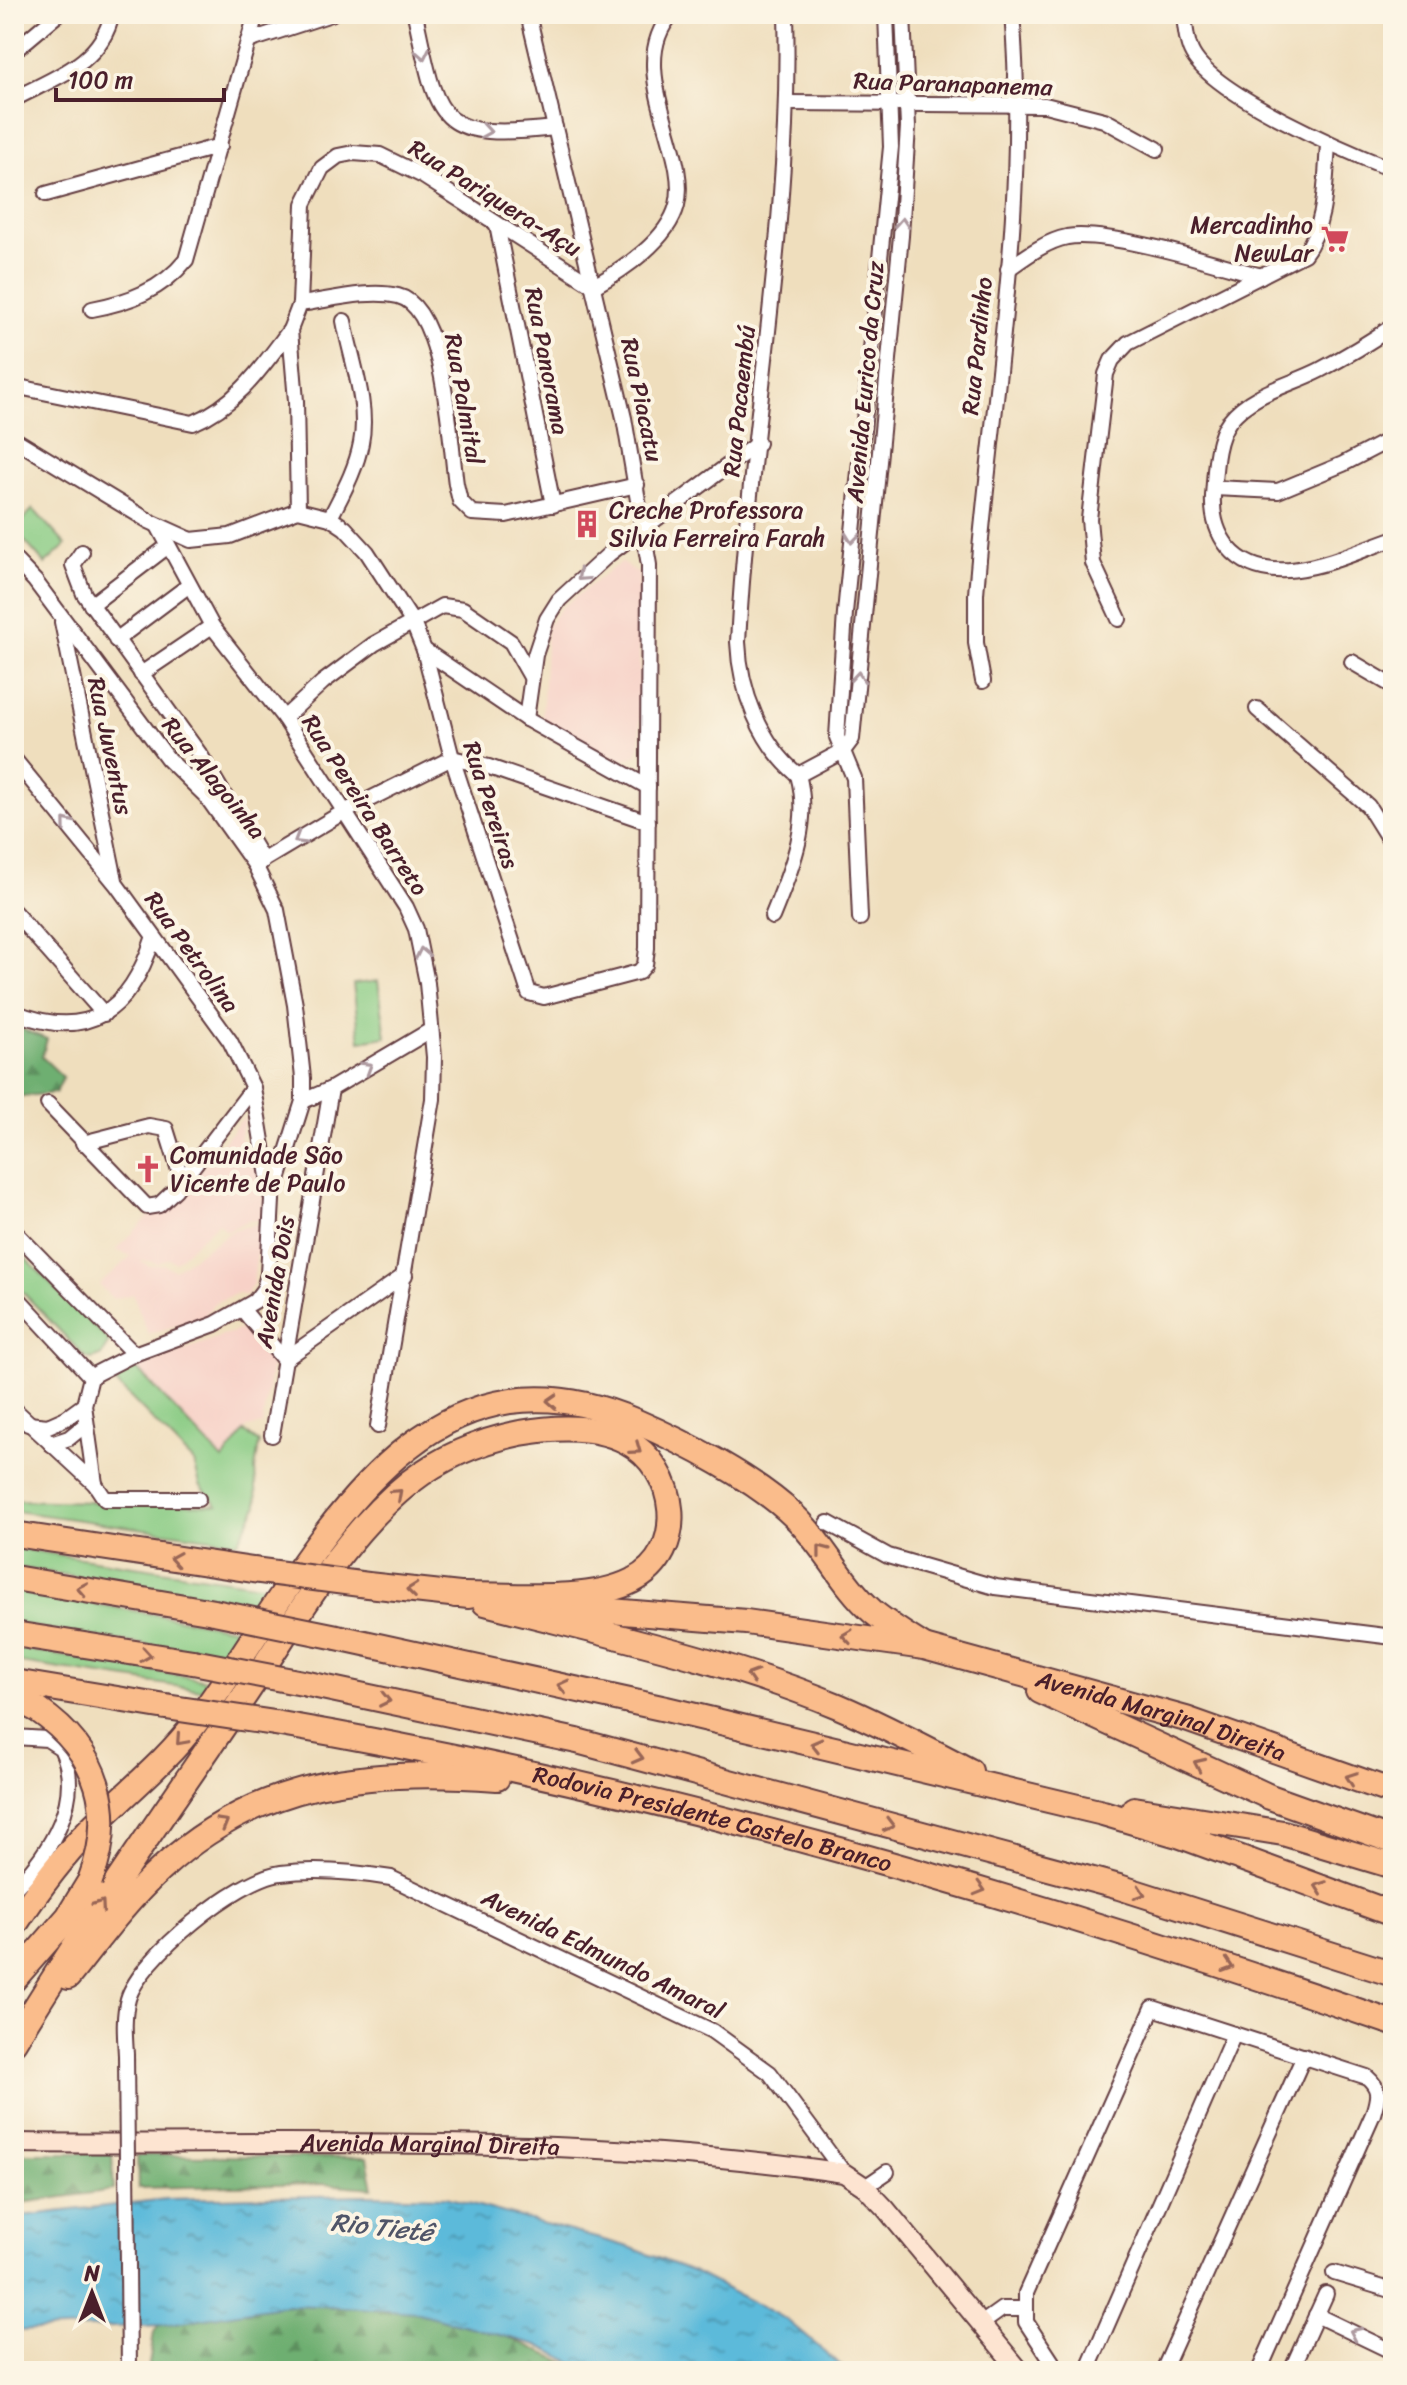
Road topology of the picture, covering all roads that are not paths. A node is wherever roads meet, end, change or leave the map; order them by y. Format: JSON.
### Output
{"nodes":[{"id":1,"x":58,"y":14,"type":"edge"},
{"id":2,"x":112,"y":14,"type":"edge"},
{"id":3,"x":256,"y":14,"type":"edge"},
{"id":4,"x":331,"y":14,"type":"edge"},
{"id":5,"x":415,"y":14,"type":"edge"},
{"id":6,"x":528,"y":14,"type":"edge"},
{"id":7,"x":672,"y":14,"type":"edge"},
{"id":8,"x":786,"y":14,"type":"edge"},
{"id":9,"x":886,"y":14,"type":"edge"},
{"id":10,"x":903,"y":14,"type":"edge"},
{"id":11,"x":1012,"y":14,"type":"edge"},
{"id":12,"x":1184,"y":14,"type":"edge"},
{"id":13,"x":248,"y":41,"type":"junction"},
{"id":14,"x":14,"y":51,"type":"edge"},
{"id":15,"x":14,"y":99,"type":"edge"},
{"id":16,"x":787,"y":103,"type":"junction"},
{"id":17,"x":891,"y":103,"type":"junction"},
{"id":18,"x":908,"y":103,"type":"junction"},
{"id":19,"x":1016,"y":104,"type":"junction"},
{"id":20,"x":555,"y":128,"type":"junction"},
{"id":21,"x":1328,"y":145,"type":"junction"},
{"id":22,"x":220,"y":146,"type":"junction"},
{"id":23,"x":1157,"y":149,"type":"dead end"},
{"id":24,"x":1393,"y":170,"type":"edge"},
{"id":25,"x":46,"y":194,"type":"dead end"},
{"id":26,"x":497,"y":225,"type":"junction"},
{"id":27,"x":1008,"y":269,"type":"junction"},
{"id":28,"x":1261,"y":276,"type":"junction"},
{"id":29,"x":594,"y":286,"type":"junction"},
{"id":30,"x":300,"y":304,"type":"junction"},
{"id":31,"x":92,"y":309,"type":"dead end"},
{"id":32,"x":344,"y":321,"type":"dead end"},
{"id":33,"x":1393,"y":326,"type":"edge"},
{"id":34,"x":290,"y":330,"type":"junction"},
{"id":35,"x":14,"y":386,"type":"edge"},
{"id":36,"x":863,"y":429,"type":"junction"},
{"id":37,"x":883,"y":430,"type":"junction"},
{"id":38,"x":1393,"y":438,"type":"edge"},
{"id":39,"x":14,"y":439,"type":"edge"},
{"id":40,"x":758,"y":443,"type":"junction"},
{"id":41,"x":637,"y":485,"type":"junction"},
{"id":42,"x":1214,"y":488,"type":"junction"},
{"id":43,"x":553,"y":505,"type":"junction"},
{"id":44,"x":298,"y":510,"type":"junction"},
{"id":45,"x":330,"y":518,"type":"junction"},
{"id":46,"x":158,"y":526,"type":"junction"},
{"id":47,"x":645,"y":530,"type":"junction"},
{"id":48,"x":1393,"y":539,"type":"edge"},
{"id":49,"x":168,"y":546,"type":"junction"},
{"id":50,"x":82,"y":552,"type":"dead end"},
{"id":51,"x":14,"y":559,"type":"edge"},
{"id":52,"x":188,"y":586,"type":"junction"},
{"id":53,"x":91,"y":605,"type":"junction"},
{"id":54,"x":61,"y":617,"type":"junction"},
{"id":55,"x":1119,"y":619,"type":"dead end"},
{"id":56,"x":413,"y":623,"type":"junction"},
{"id":57,"x":212,"y":626,"type":"junction"},
{"id":58,"x":116,"y":640,"type":"junction"},
{"id":59,"x":424,"y":650,"type":"junction"},
{"id":60,"x":1352,"y":662,"type":"dead end"},
{"id":61,"x":141,"y":674,"type":"junction"},
{"id":62,"x":531,"y":678,"type":"junction"},
{"id":63,"x":983,"y":681,"type":"dead end"},
{"id":64,"x":1393,"y":686,"type":"edge"},
{"id":65,"x":1257,"y":709,"type":"dead end"},
{"id":66,"x":284,"y":718,"type":"junction"},
{"id":67,"x":526,"y":719,"type":"junction"},
{"id":68,"x":843,"y":751,"type":"junction"},
{"id":69,"x":452,"y":758,"type":"junction"},
{"id":70,"x":14,"y":759,"type":"edge"},
{"id":71,"x":798,"y":775,"type":"junction"},
{"id":72,"x":221,"y":785,"type":"junction"},
{"id":73,"x":648,"y":787,"type":"junction"},
{"id":74,"x":206,"y":796,"type":"junction"},
{"id":75,"x":342,"y":813,"type":"junction"},
{"id":76,"x":648,"y":822,"type":"junction"},
{"id":77,"x":1393,"y":846,"type":"edge"},
{"id":78,"x":259,"y":863,"type":"junction"},
{"id":79,"x":116,"y":884,"type":"junction"},
{"id":80,"x":14,"y":912,"type":"edge"},
{"id":81,"x":772,"y":917,"type":"dead end"},
{"id":82,"x":860,"y":918,"type":"dead end"},
{"id":83,"x":153,"y":939,"type":"junction"},
{"id":84,"x":647,"y":948,"type":"joint"},
{"id":85,"x":14,"y":1012,"type":"edge"},
{"id":86,"x":104,"y":1014,"type":"junction"},
{"id":87,"x":431,"y":1030,"type":"junction"},
{"id":88,"x":253,"y":1088,"type":"junction"},
{"id":89,"x":331,"y":1089,"type":"junction"},
{"id":90,"x":303,"y":1101,"type":"junction"},
{"id":91,"x":48,"y":1104,"type":"dead end"},
{"id":92,"x":83,"y":1143,"type":"junction"},
{"id":93,"x":182,"y":1180,"type":"junction"},
{"id":94,"x":272,"y":1200,"type":"junction"},
{"id":95,"x":14,"y":1231,"type":"edge"},
{"id":96,"x":405,"y":1275,"type":"junction"},
{"id":97,"x":14,"y":1294,"type":"edge"},
{"id":98,"x":243,"y":1310,"type":"junction"},
{"id":99,"x":134,"y":1354,"type":"junction"},
{"id":100,"x":284,"y":1360,"type":"junction"},
{"id":101,"x":91,"y":1377,"type":"junction"},
{"id":102,"x":84,"y":1405,"type":"junction"},
{"id":103,"x":14,"y":1409,"type":"edge"},
{"id":104,"x":28,"y":1424,"type":"junction"},
{"id":105,"x":85,"y":1425,"type":"junction"},
{"id":106,"x":378,"y":1426,"type":"dead end"},
{"id":107,"x":272,"y":1435,"type":"dead end"},
{"id":108,"x":51,"y":1444,"type":"junction"},
{"id":109,"x":95,"y":1484,"type":"junction"},
{"id":110,"x":198,"y":1499,"type":"dead end"},
{"id":111,"x":828,"y":1523,"type":"dead end"},
{"id":112,"x":14,"y":1534,"type":"edge"},
{"id":113,"x":14,"y":1578,"type":"edge"},
{"id":114,"x":456,"y":1595,"type":"junction"},
{"id":115,"x":14,"y":1634,"type":"edge"},
{"id":116,"x":1393,"y":1637,"type":"edge"},
{"id":117,"x":924,"y":1647,"type":"junction"},
{"id":118,"x":973,"y":1660,"type":"junction"},
{"id":119,"x":14,"y":1682,"type":"edge"},
{"id":120,"x":14,"y":1698,"type":"edge"},
{"id":121,"x":14,"y":1737,"type":"edge"},
{"id":122,"x":579,"y":1784,"type":"junction"},
{"id":123,"x":1009,"y":1790,"type":"junction"},
{"id":124,"x":1393,"y":1792,"type":"edge"},
{"id":125,"x":1393,"y":1841,"type":"edge"},
{"id":126,"x":1393,"y":1866,"type":"edge"},
{"id":127,"x":14,"y":1889,"type":"edge"},
{"id":128,"x":1393,"y":1914,"type":"edge"},
{"id":129,"x":14,"y":1926,"type":"edge"},
{"id":130,"x":1393,"y":1974,"type":"edge"},
{"id":131,"x":14,"y":1979,"type":"edge"},
{"id":132,"x":1393,"y":2023,"type":"edge"},
{"id":133,"x":1234,"y":2034,"type":"junction"},
{"id":134,"x":14,"y":2043,"type":"edge"},
{"id":135,"x":1304,"y":2056,"type":"junction"},
{"id":136,"x":14,"y":2143,"type":"edge"},
{"id":137,"x":887,"y":2172,"type":"dead end"},
{"id":138,"x":844,"y":2173,"type":"junction"},
{"id":139,"x":865,"y":2187,"type":"junction"},
{"id":140,"x":1334,"y":2273,"type":"dead end"},
{"id":141,"x":1393,"y":2291,"type":"edge"},
{"id":142,"x":1326,"y":2294,"type":"dead end"},
{"id":143,"x":1024,"y":2309,"type":"junction"},
{"id":144,"x":1316,"y":2315,"type":"junction"},
{"id":145,"x":981,"y":2324,"type":"junction"},
{"id":146,"x":1393,"y":2352,"type":"edge"},
{"id":147,"x":129,"y":2371,"type":"edge"},
{"id":148,"x":1020,"y":2371,"type":"edge"},
{"id":149,"x":1058,"y":2371,"type":"edge"},
{"id":150,"x":1087,"y":2371,"type":"edge"},
{"id":151,"x":1163,"y":2371,"type":"edge"},
{"id":152,"x":1259,"y":2371,"type":"edge"},
{"id":153,"x":1291,"y":2371,"type":"edge"}],
"edges":[{"from":1,"to":14,"type":"street"},
{"from":2,"to":15,"type":"street"},
{"from":3,"to":13,"type":"street"},
{"from":4,"to":13,"type":"street"},
{"from":5,"to":20,"type":"street","one_way":true},
{"from":6,"to":20,"type":"street","name":"Rua Piacatu"},
{"from":7,"to":29,"type":"street"},
{"from":8,"to":16,"type":"street","name":"Rua Pacaembú"},
{"from":9,"to":17,"type":"street","name":"Avenida Eurico da Cruz"},
{"from":10,"to":18,"type":"street","name":"Avenida Eurico da Cruz"},
{"from":11,"to":19,"type":"street","name":"Rua Pardinho"},
{"from":12,"to":21,"type":"street"},
{"from":13,"to":22,"type":"street"},
{"from":16,"to":17,"type":"street","name":"Rua Paranapanema"},
{"from":16,"to":40,"type":"street","name":"Rua Pacaembú"},
{"from":17,"to":18,"type":"street","name":"Rua Paranapanema"},
{"from":17,"to":36,"type":"street","name":"Avenida Eurico da Cruz"},
{"from":18,"to":19,"type":"street","name":"Rua Paranapanema"},
{"from":37,"to":18,"type":"street","name":"Avenida Eurico da Cruz","one_way":true},
{"from":19,"to":23,"type":"street","name":"Rua Paranapanema"},
{"from":19,"to":27,"type":"street","name":"Rua Pardinho"},
{"from":20,"to":29,"type":"street","name":"Rua Piacatu"},
{"from":21,"to":24,"type":"street"},
{"from":21,"to":28,"type":"street"},
{"from":22,"to":25,"type":"street"},
{"from":22,"to":31,"type":"street"},
{"from":26,"to":29,"type":"street","name":"Rua Pariquera-Açu"},
{"from":26,"to":30,"type":"street","name":"Rua Pariquera-Açu"},
{"from":26,"to":43,"type":"street","name":"Rua Panorama"},
{"from":27,"to":28,"type":"street"},
{"from":27,"to":63,"type":"street","name":"Rua Pardinho"},
{"from":28,"to":55,"type":"street"},
{"from":29,"to":41,"type":"street","name":"Rua Piacatu"},
{"from":30,"to":34,"type":"street"},
{"from":30,"to":43,"type":"street","name":"Rua Palmital"},
{"from":32,"to":45,"type":"street"},
{"from":33,"to":42,"type":"street"},
{"from":34,"to":35,"type":"street"},
{"from":34,"to":44,"type":"street"},
{"from":36,"to":37,"type":"street"},
{"from":36,"to":68,"type":"street","name":"Avenida Eurico da Cruz","one_way":true},
{"from":68,"to":37,"type":"street","name":"Avenida Eurico da Cruz","one_way":true},
{"from":38,"to":42,"type":"street"},
{"from":39,"to":46,"type":"street"},
{"from":40,"to":47,"type":"street"},
{"from":40,"to":71,"type":"street","name":"Rua Pacaembú"},
{"from":41,"to":43,"type":"street","name":"Rua Palmital"},
{"from":41,"to":47,"type":"street","name":"Rua Piacatu"},
{"from":42,"to":48,"type":"street"},
{"from":44,"to":45,"type":"street"},
{"from":44,"to":46,"type":"street"},
{"from":45,"to":56,"type":"street","name":"Rua Pereiras"},
{"from":46,"to":49,"type":"street","name":"Rua Pereira Barreto"},
{"from":47,"to":62,"type":"street","one_way":true},
{"from":47,"to":73,"type":"street","name":"Rua Piacatu"},
{"from":49,"to":52,"type":"street","name":"Rua Pereira Barreto"},
{"from":49,"to":53,"type":"street"},
{"from":50,"to":53,"type":"street"},
{"from":51,"to":54,"type":"street","name":"Rua Alagoinha"},
{"from":52,"to":57,"type":"street","name":"Rua Pereira Barreto"},
{"from":52,"to":58,"type":"street"},
{"from":53,"to":58,"type":"street"},
{"from":54,"to":74,"type":"street","name":"Rua Alagoinha"},
{"from":54,"to":79,"type":"street","name":"Rua Juventus"},
{"from":56,"to":59,"type":"street","name":"Rua Pereiras"},
{"from":56,"to":62,"type":"street"},
{"from":56,"to":66,"type":"street"},
{"from":57,"to":61,"type":"street"},
{"from":57,"to":66,"type":"street","name":"Rua Pereira Barreto"},
{"from":58,"to":61,"type":"street"},
{"from":59,"to":67,"type":"street"},
{"from":59,"to":69,"type":"street","name":"Rua Pereiras"},
{"from":60,"to":64,"type":"street"},
{"from":61,"to":72,"type":"street"},
{"from":62,"to":67,"type":"street"},
{"from":65,"to":77,"type":"street"},
{"from":66,"to":75,"type":"street","name":"Rua Pereira Barreto"},
{"from":67,"to":73,"type":"street"},
{"from":68,"to":71,"type":"street"},
{"from":68,"to":82,"type":"street","name":"Avenida Eurico da Cruz"},
{"from":69,"to":75,"type":"street"},
{"from":69,"to":76,"type":"street"},
{"from":69,"to":84,"type":"street","name":"Rua Pereiras"},
{"from":79,"to":70,"type":"street","name":"Rua Petrolina","one_way":true},
{"from":71,"to":81,"type":"street"},
{"from":72,"to":74,"type":"street"},
{"from":72,"to":78,"type":"street"},
{"from":73,"to":76,"type":"street","name":"Rua Piacatu"},
{"from":74,"to":78,"type":"street","name":"Rua Alagoinha"},
{"from":75,"to":78,"type":"street","one_way":true},
{"from":87,"to":75,"type":"street","name":"Rua Pereira Barreto","one_way":true},
{"from":76,"to":84,"type":"street","name":"Rua Piacatu"},
{"from":78,"to":90,"type":"street","name":"Rua Alagoinha"},
{"from":79,"to":83,"type":"street","name":"Rua Petrolina"},
{"from":80,"to":86,"type":"street"},
{"from":83,"to":86,"type":"street"},
{"from":83,"to":88,"type":"street","name":"Rua Petrolina"},
{"from":85,"to":86,"type":"street"},
{"from":89,"to":87,"type":"street","one_way":true},
{"from":87,"to":96,"type":"street","name":"Rua Pereira Barreto"},
{"from":88,"to":93,"type":"street"},
{"from":88,"to":94,"type":"street","name":"Rua Petrolina"},
{"from":89,"to":90,"type":"street"},
{"from":89,"to":100,"type":"street","name":"Avenida Dois"},
{"from":90,"to":94,"type":"street","name":"Rua Alagoinha"},
{"from":91,"to":92,"type":"street"},
{"from":92,"to":93,"type":"street"},
{"from":92,"to":93,"type":"street"},
{"from":94,"to":98,"type":"street"},
{"from":95,"to":99,"type":"street"},
{"from":96,"to":100,"type":"street"},
{"from":96,"to":106,"type":"street","name":"Rua Pereira Barreto"},
{"from":97,"to":101,"type":"street"},
{"from":98,"to":99,"type":"street"},
{"from":98,"to":100,"type":"street"},
{"from":99,"to":101,"type":"street"},
{"from":100,"to":107,"type":"street","name":"Avenida Dois"},
{"from":101,"to":102,"type":"street"},
{"from":102,"to":104,"type":"street"},
{"from":102,"to":105,"type":"street"},
{"from":103,"to":104,"type":"street"},
{"from":104,"to":108,"type":"street"},
{"from":105,"to":108,"type":"street"},
{"from":105,"to":109,"type":"street"},
{"from":108,"to":109,"type":"street"},
{"from":109,"to":110,"type":"street"},
{"from":111,"to":116,"type":"street"},
{"from":114,"to":112,"type":"highway","one_way":true,"bridge":true},
{"from":123,"to":113,"type":"highway","one_way":true,"bridge":true},
{"from":117,"to":114,"type":"highway","one_way":true},
{"from":123,"to":114,"type":"highway","one_way":true},
{"from":134,"to":114,"type":"highway","one_way":true},
{"from":115,"to":130,"type":"highway","name":"Rodovia Presidente Castelo Branco","one_way":true,"bridge":true},
{"from":117,"to":118,"type":"highway","name":"Avenida Marginal Direita"},
{"from":117,"to":129,"type":"highway","one_way":true},
{"from":124,"to":118,"type":"highway","name":"Avenida Marginal Direita","one_way":true},
{"from":125,"to":118,"type":"highway","one_way":true},
{"from":119,"to":122,"type":"highway","name":"Rodovia Presidente Castelo Branco","bridge":true},
{"from":120,"to":131,"type":"highway","bridge":true},
{"from":121,"to":127,"type":"street"},
{"from":122,"to":132,"type":"highway","name":"Rodovia Presidente Castelo Branco","one_way":true},
{"from":134,"to":122,"type":"highway","one_way":true},
{"from":123,"to":126,"type":"highway"},
{"from":128,"to":123,"type":"highway","one_way":true},
{"from":133,"to":135,"type":"street"},
{"from":133,"to":143,"type":"street"},
{"from":133,"to":150,"type":"street"},
{"from":135,"to":151,"type":"street"},
{"from":135,"to":152,"type":"street"},
{"from":136,"to":138,"type":"main road","name":"Avenida Marginal Direita"},
{"from":137,"to":139,"type":"street"},
{"from":138,"to":139,"type":"main road","name":"Avenida Edmundo Amaral"},
{"from":138,"to":147,"type":"street","name":"Avenida Edmundo Amaral","bridge":true},
{"from":139,"to":145,"type":"main road","name":"Avenida Edmundo Amaral"},
{"from":140,"to":141,"type":"street"},
{"from":142,"to":144,"type":"street"},
{"from":143,"to":145,"type":"street"},
{"from":143,"to":149,"type":"street"},
{"from":146,"to":144,"type":"street","one_way":true},
{"from":144,"to":153,"type":"street"},
{"from":145,"to":148,"type":"main road","name":"Avenida Edmundo Amaral"}]}
